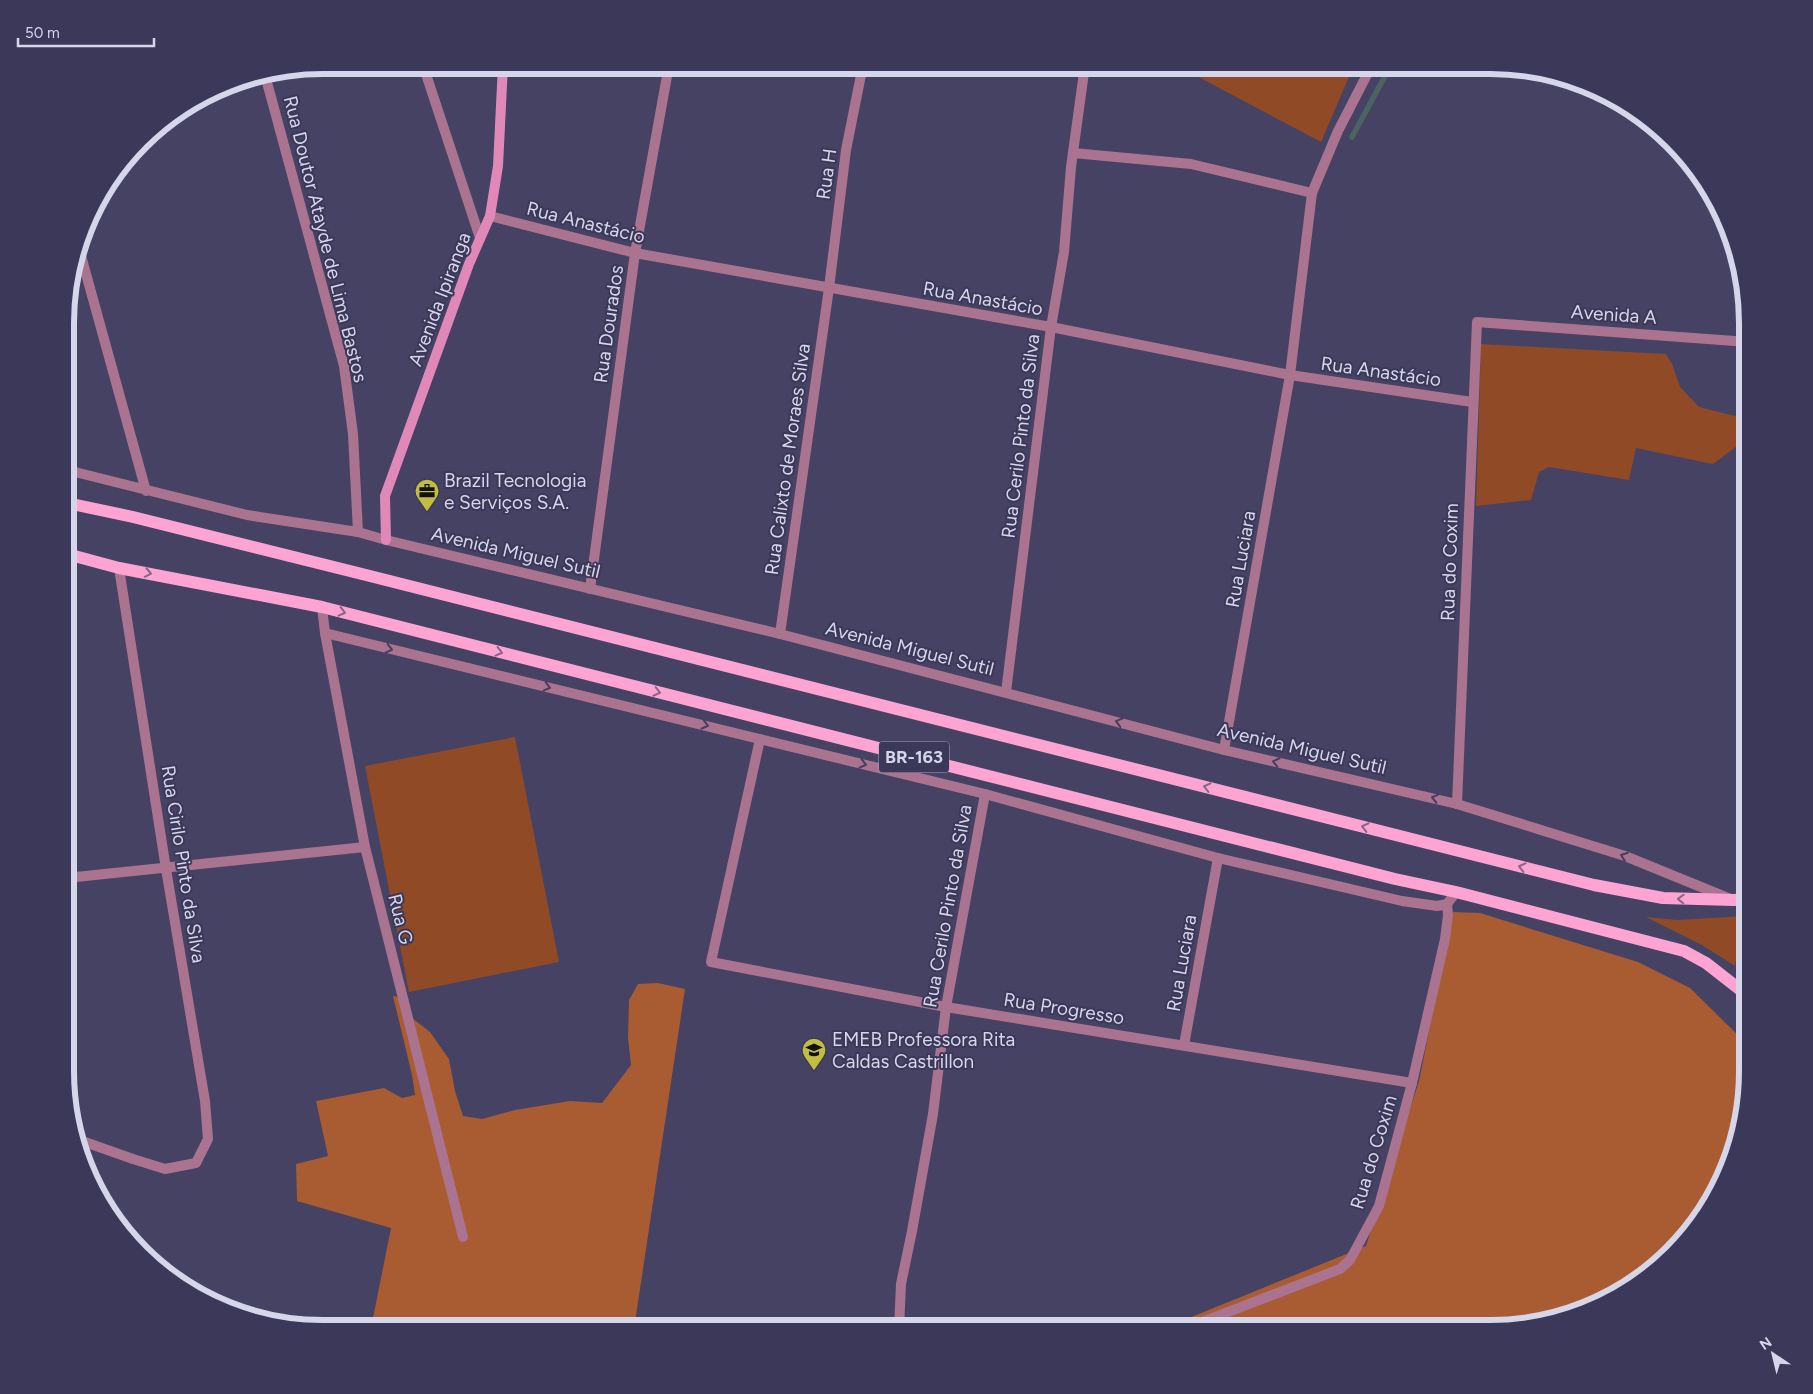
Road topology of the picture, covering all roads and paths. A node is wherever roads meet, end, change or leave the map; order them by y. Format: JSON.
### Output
{"nodes":[{"id":1,"x":426,"y":74,"type":"edge"},
{"id":2,"x":503,"y":74,"type":"edge"},
{"id":3,"x":667,"y":74,"type":"edge"},
{"id":4,"x":861,"y":74,"type":"edge"},
{"id":5,"x":1082,"y":74,"type":"edge"},
{"id":6,"x":1368,"y":74,"type":"edge"},
{"id":7,"x":266,"y":81,"type":"edge"},
{"id":8,"x":1073,"y":153,"type":"junction"},
{"id":9,"x":1312,"y":193,"type":"junction"},
{"id":10,"x":490,"y":216,"type":"junction"},
{"id":11,"x":480,"y":238,"type":"junction"},
{"id":12,"x":635,"y":253,"type":"junction"},
{"id":13,"x":82,"y":259,"type":"edge"},
{"id":14,"x":829,"y":288,"type":"junction"},
{"id":15,"x":1477,"y":322,"type":"joint"},
{"id":16,"x":1051,"y":327,"type":"junction"},
{"id":17,"x":1739,"y":341,"type":"edge"},
{"id":18,"x":1290,"y":375,"type":"junction"},
{"id":19,"x":1472,"y":402,"type":"junction"},
{"id":20,"x":74,"y":472,"type":"edge"},
{"id":21,"x":146,"y":490,"type":"junction"},
{"id":22,"x":74,"y":504,"type":"edge"},
{"id":23,"x":358,"y":532,"type":"junction"},
{"id":24,"x":386,"y":540,"type":"junction"},
{"id":25,"x":74,"y":556,"type":"edge"},
{"id":26,"x":119,"y":568,"type":"junction"},
{"id":27,"x":590,"y":589,"type":"junction"},
{"id":28,"x":322,"y":607,"type":"junction"},
{"id":29,"x":324,"y":633,"type":"junction"},
{"id":30,"x":780,"y":634,"type":"junction"},
{"id":31,"x":1006,"y":692,"type":"junction"},
{"id":32,"x":760,"y":739,"type":"junction"},
{"id":33,"x":1224,"y":750,"type":"junction"},
{"id":34,"x":985,"y":794,"type":"junction"},
{"id":35,"x":1457,"y":804,"type":"junction"},
{"id":36,"x":365,"y":847,"type":"junction"},
{"id":37,"x":1218,"y":858,"type":"junction"},
{"id":38,"x":166,"y":868,"type":"junction"},
{"id":39,"x":74,"y":877,"type":"edge"},
{"id":40,"x":1456,"y":892,"type":"junction"},
{"id":41,"x":1734,"y":900,"type":"junction"},
{"id":42,"x":1739,"y":900,"type":"edge"},
{"id":43,"x":1447,"y":904,"type":"junction"},
{"id":44,"x":1739,"y":988,"type":"edge"},
{"id":45,"x":946,"y":1007,"type":"junction"},
{"id":46,"x":1184,"y":1045,"type":"junction"},
{"id":47,"x":1412,"y":1083,"type":"junction"},
{"id":48,"x":84,"y":1142,"type":"edge"},
{"id":49,"x":463,"y":1237,"type":"dead end"},
{"id":50,"x":899,"y":1320,"type":"edge"},
{"id":51,"x":1207,"y":1320,"type":"edge"}],
"edges":[{"from":1,"to":11,"type":"street"},
{"from":2,"to":10,"type":"street","name":"Avenida Ipiranga"},
{"from":3,"to":12,"type":"street","name":"Rua Dourados"},
{"from":4,"to":14,"type":"street","name":"Rua H"},
{"from":5,"to":8,"type":"street","name":"Rua Cerilo Pinto da Silva"},
{"from":6,"to":9,"type":"street","name":"Rua Luciara"},
{"from":7,"to":23,"type":"street","name":"Rua Doutor Atayde de Lima Bastos"},
{"from":8,"to":9,"type":"street"},
{"from":8,"to":16,"type":"street","name":"Rua Cerilo Pinto da Silva"},
{"from":9,"to":18,"type":"street","name":"Rua Luciara"},
{"from":10,"to":11,"type":"street","name":"Avenida Ipiranga"},
{"from":10,"to":12,"type":"street","name":"Rua Anastácio"},
{"from":11,"to":24,"type":"street","name":"Avenida Ipiranga"},
{"from":12,"to":14,"type":"street","name":"Rua Anastácio"},
{"from":12,"to":27,"type":"street","name":"Rua Dourados"},
{"from":13,"to":21,"type":"street"},
{"from":14,"to":16,"type":"street","name":"Rua Anastácio"},
{"from":14,"to":30,"type":"street","name":"Rua Calixto de Moraes Silva"},
{"from":15,"to":17,"type":"street","name":"Avenida A"},
{"from":15,"to":19,"type":"street","name":"Rua do Coxim"},
{"from":16,"to":18,"type":"street","name":"Rua Anastácio"},
{"from":16,"to":31,"type":"street","name":"Rua Cerilo Pinto da Silva"},
{"from":18,"to":19,"type":"street","name":"Rua Anastácio"},
{"from":18,"to":33,"type":"street","name":"Rua Luciara"},
{"from":19,"to":35,"type":"street","name":"Rua do Coxim"},
{"from":20,"to":21,"type":"street","name":"Avenida Miguel Sutil"},
{"from":21,"to":23,"type":"street","name":"Avenida Miguel Sutil"},
{"from":41,"to":22,"type":"main road","name":"Avenida Miguel Sutil","number":"BR-163","one_way":true},
{"from":23,"to":24,"type":"street","name":"Avenida Miguel Sutil"},
{"from":24,"to":27,"type":"street","name":"Avenida Miguel Sutil"},
{"from":25,"to":26,"type":"main road","number":"BR-163"},
{"from":26,"to":28,"type":"main road","number":"BR-163","one_way":true},
{"from":26,"to":38,"type":"street","name":"Rua Cirilo Pinto da Silva"},
{"from":27,"to":30,"type":"street","name":"Avenida Miguel Sutil"},
{"from":28,"to":29,"type":"street","name":"Rua G"},
{"from":28,"to":40,"type":"main road","number":"BR-163","one_way":true},
{"from":29,"to":32,"type":"street","one_way":true},
{"from":29,"to":36,"type":"street","name":"Rua G"},
{"from":30,"to":31,"type":"street","name":"Avenida Miguel Sutil"},
{"from":33,"to":31,"type":"street","name":"Avenida Miguel Sutil","one_way":true},
{"from":32,"to":34,"type":"street","one_way":true},
{"from":32,"to":45,"type":"street","name":"Rua Progresso"},
{"from":35,"to":33,"type":"street","name":"Avenida Miguel Sutil","one_way":true},
{"from":34,"to":37,"type":"street"},
{"from":34,"to":45,"type":"street","name":"Rua Cerilo Pinto da Silva"},
{"from":41,"to":35,"type":"street","name":"Avenida Miguel Sutil","one_way":true},
{"from":36,"to":38,"type":"street"},
{"from":36,"to":49,"type":"street","name":"Rua G"},
{"from":37,"to":43,"type":"street"},
{"from":37,"to":46,"type":"street","name":"Rua Luciara"},
{"from":38,"to":39,"type":"street"},
{"from":38,"to":48,"type":"street","name":"Rua Cirilo Pinto da Silva"},
{"from":40,"to":43,"type":"street"},
{"from":40,"to":44,"type":"main road","number":"BR-163"},
{"from":41,"to":42,"type":"main road","name":"Avenida Miguel Sutil","number":"BR-163"},
{"from":43,"to":47,"type":"street","name":"Rua do Coxim"},
{"from":45,"to":46,"type":"street","name":"Rua Progresso"},
{"from":45,"to":50,"type":"street","name":"Rua Cerilo Pinto da Silva"},
{"from":46,"to":47,"type":"street","name":"Rua Progresso"},
{"from":47,"to":51,"type":"street","name":"Rua do Coxim"}]}
